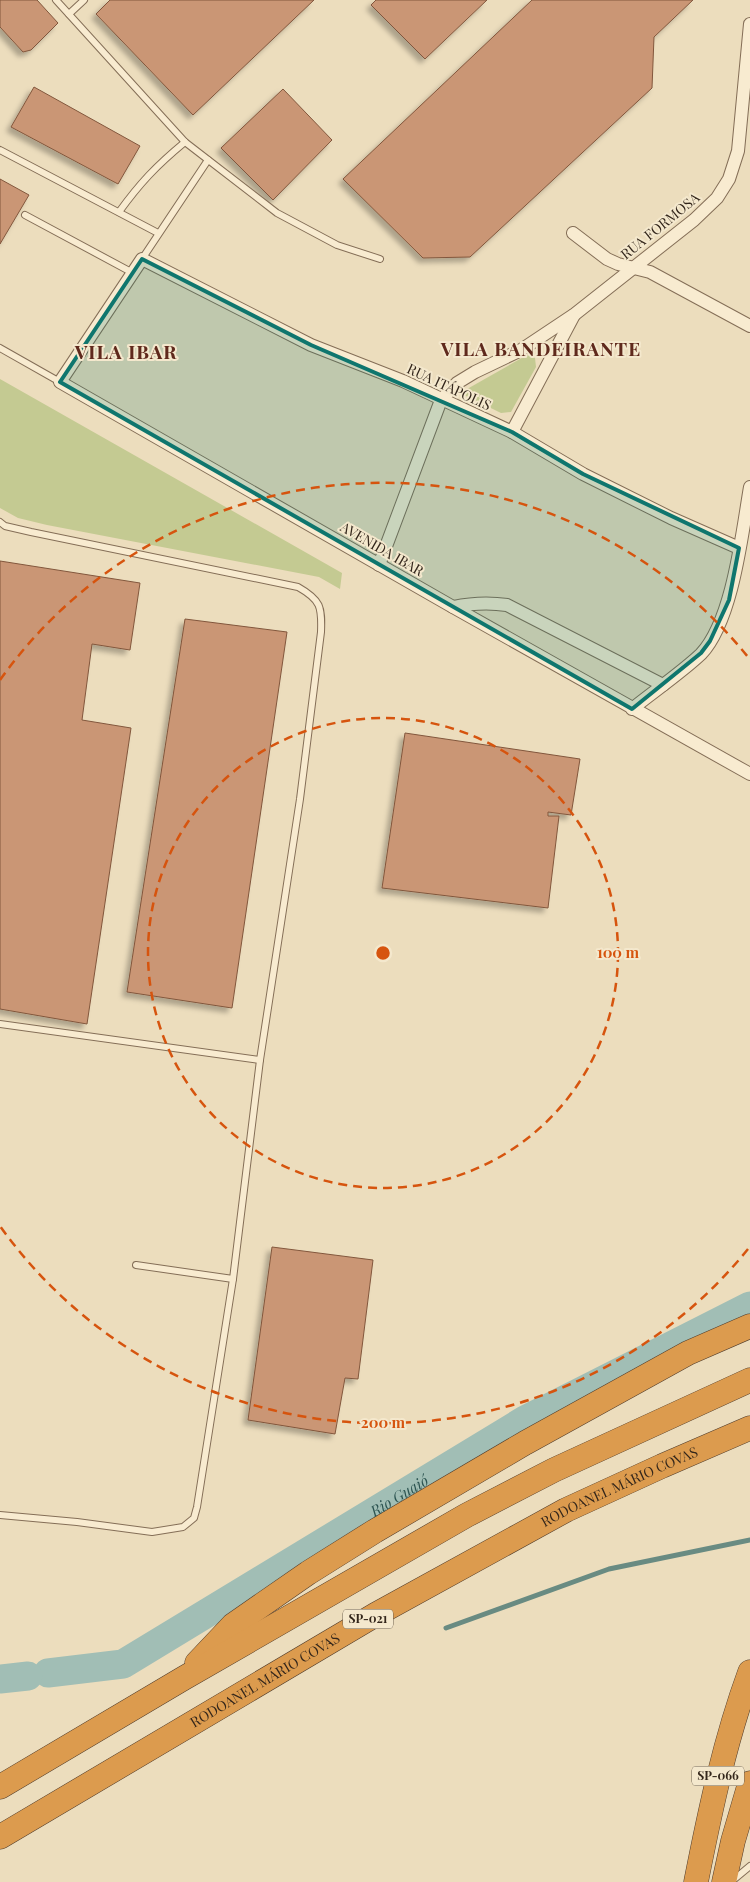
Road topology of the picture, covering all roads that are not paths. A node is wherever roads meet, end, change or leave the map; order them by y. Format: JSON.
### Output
{"nodes":[{"id":1,"x":56,"y":0,"type":"edge"},
{"id":2,"x":84,"y":0,"type":"edge"},
{"id":3,"x":70,"y":14,"type":"junction"},
{"id":4,"x":750,"y":24,"type":"edge"},
{"id":5,"x":748,"y":57,"type":"edge"},
{"id":6,"x":185,"y":142,"type":"junction"},
{"id":7,"x":0,"y":150,"type":"edge"},
{"id":8,"x":208,"y":160,"type":"junction"},
{"id":9,"x":119,"y":212,"type":"junction"},
{"id":10,"x":25,"y":215,"type":"dead end"},
{"id":11,"x":158,"y":233,"type":"junction"},
{"id":12,"x":573,"y":233,"type":"dead end"},
{"id":13,"x":142,"y":259,"type":"junction"},
{"id":14,"x":380,"y":259,"type":"dead end"},
{"id":15,"x":633,"y":267,"type":"junction"},
{"id":16,"x":134,"y":273,"type":"junction"},
{"id":17,"x":575,"y":314,"type":"junction"},
{"id":18,"x":750,"y":326,"type":"edge"},
{"id":19,"x":0,"y":348,"type":"edge"},
{"id":20,"x":60,"y":382,"type":"junction"},
{"id":21,"x":441,"y":400,"type":"junction"},
{"id":22,"x":512,"y":432,"type":"junction"},
{"id":23,"x":750,"y":487,"type":"edge"},
{"id":24,"x":0,"y":522,"type":"edge"},
{"id":25,"x":739,"y":548,"type":"junction"},
{"id":26,"x":379,"y":565,"type":"junction"},
{"id":27,"x":453,"y":607,"type":"junction"},
{"id":28,"x":663,"y":685,"type":"junction"},
{"id":29,"x":632,"y":709,"type":"junction"},
{"id":30,"x":750,"y":774,"type":"edge"},
{"id":31,"x":0,"y":1024,"type":"edge"},
{"id":32,"x":260,"y":1060,"type":"junction"},
{"id":33,"x":136,"y":1265,"type":"dead end"},
{"id":34,"x":233,"y":1279,"type":"junction"},
{"id":35,"x":750,"y":1326,"type":"edge"},
{"id":36,"x":750,"y":1380,"type":"edge"},
{"id":37,"x":750,"y":1428,"type":"edge"},
{"id":38,"x":0,"y":1515,"type":"edge"},
{"id":39,"x":750,"y":1672,"type":"edge"},
{"id":40,"x":184,"y":1678,"type":"junction"},
{"id":41,"x":750,"y":1783,"type":"edge"},
{"id":42,"x":0,"y":1787,"type":"edge"},
{"id":43,"x":0,"y":1837,"type":"edge"},
{"id":44,"x":750,"y":1866,"type":"edge"},
{"id":45,"x":696,"y":1882,"type":"edge"},
{"id":46,"x":724,"y":1882,"type":"edge"},
{"id":47,"x":731,"y":1882,"type":"edge"}],
"edges":[{"from":1,"to":3,"type":"lane"},
{"from":2,"to":3,"type":"lane"},
{"from":3,"to":6,"type":"lane"},
{"from":4,"to":5,"type":"street","name":"RUA FORMOSA"},
{"from":5,"to":15,"type":"street","name":"RUA FORMOSA"},
{"from":6,"to":8,"type":"lane"},
{"from":6,"to":9,"type":"lane"},
{"from":7,"to":9,"type":"lane"},
{"from":8,"to":11,"type":"lane"},
{"from":8,"to":14,"type":"lane"},
{"from":9,"to":11,"type":"lane"},
{"from":10,"to":16,"type":"lane"},
{"from":11,"to":13,"type":"lane"},
{"from":12,"to":15,"type":"street"},
{"from":13,"to":16,"type":"street"},
{"from":13,"to":21,"type":"street","name":"RUA ITÁPOLIS"},
{"from":15,"to":17,"type":"street","name":"RUA FORMOSA"},
{"from":15,"to":18,"type":"street"},
{"from":16,"to":20,"type":"street"},
{"from":17,"to":21,"type":"street","name":"RUA FORMOSA"},
{"from":17,"to":22,"type":"street","name":"RUA FORMOSA"},
{"from":19,"to":20,"type":"lane","name":"AVENIDA IBAR"},
{"from":20,"to":26,"type":"street","name":"AVENIDA IBAR"},
{"from":21,"to":22,"type":"street","name":"RUA ITÁPOLIS"},
{"from":21,"to":26,"type":"street"},
{"from":22,"to":25,"type":"street","name":"RUA ITÁPOLIS"},
{"from":23,"to":25,"type":"street"},
{"from":24,"to":32,"type":"lane"},
{"from":25,"to":28,"type":"street"},
{"from":26,"to":27,"type":"street","name":"AVENIDA IBAR"},
{"from":27,"to":28,"type":"street"},
{"from":27,"to":29,"type":"street","name":"AVENIDA IBAR"},
{"from":28,"to":29,"type":"street"},
{"from":29,"to":30,"type":"street","name":"AVENIDA IBAR"},
{"from":31,"to":32,"type":"lane"},
{"from":32,"to":34,"type":"lane"},
{"from":33,"to":34,"type":"lane"},
{"from":34,"to":38,"type":"lane"},
{"from":35,"to":40,"type":"highway"},
{"from":36,"to":40,"type":"highway","number":"SP-021"},
{"from":37,"to":43,"type":"highway","name":"RODOANEL MÁRIO COVAS","number":"SP-021"},
{"from":39,"to":45,"type":"highway","number":"SP-066"},
{"from":40,"to":42,"type":"highway","number":"SP-021"},
{"from":41,"to":46,"type":"highway","number":"SP-066"},
{"from":44,"to":47,"type":"lane"}]}
